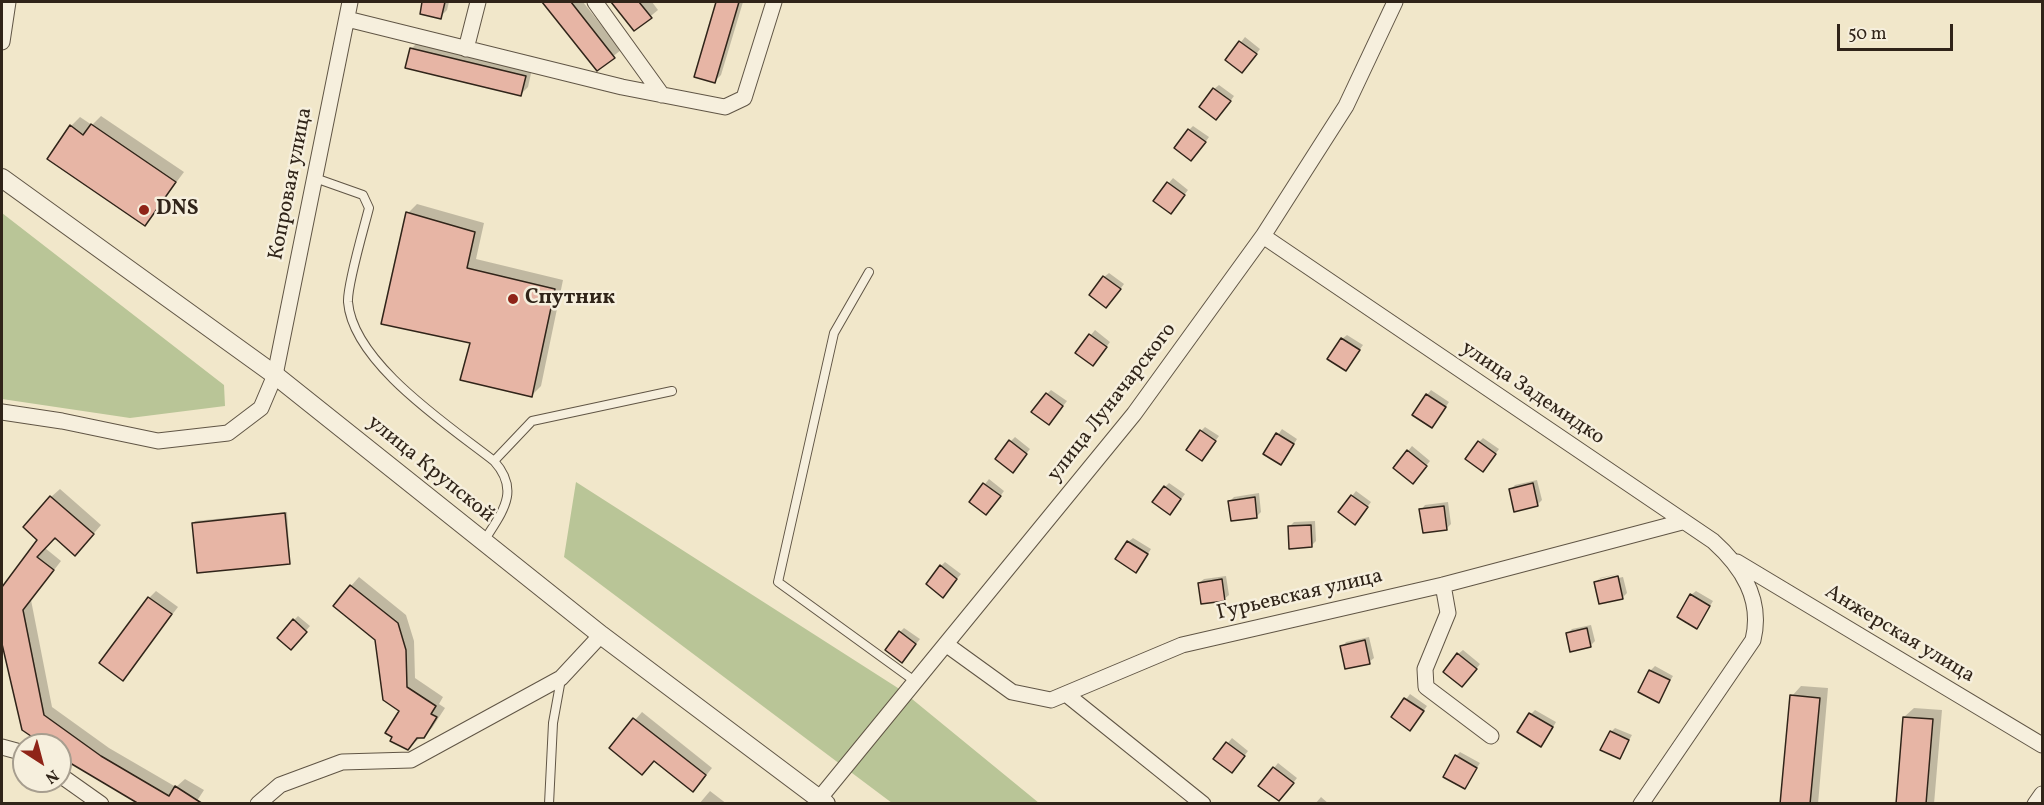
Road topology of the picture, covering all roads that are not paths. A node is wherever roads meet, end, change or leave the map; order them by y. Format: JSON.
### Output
{"nodes":[{"id":1,"x":8,"y":2,"type":"edge"},
{"id":2,"x":350,"y":2,"type":"edge"},
{"id":3,"x":478,"y":2,"type":"edge"},
{"id":4,"x":595,"y":2,"type":"edge"},
{"id":5,"x":774,"y":2,"type":"edge"},
{"id":6,"x":1395,"y":2,"type":"edge"},
{"id":7,"x":347,"y":19,"type":"junction"},
{"id":8,"x":2,"y":42,"type":"edge"},
{"id":9,"x":466,"y":49,"type":"junction"},
{"id":10,"x":662,"y":95,"type":"junction"},
{"id":11,"x":2,"y":178,"type":"edge"},
{"id":12,"x":315,"y":178,"type":"junction"},
{"id":13,"x":1263,"y":236,"type":"junction"},
{"id":14,"x":869,"y":272,"type":"dead end"},
{"id":15,"x":275,"y":375,"type":"junction"},
{"id":16,"x":672,"y":392,"type":"dead end"},
{"id":17,"x":2,"y":412,"type":"edge"},
{"id":18,"x":494,"y":461,"type":"junction"},
{"id":19,"x":1682,"y":522,"type":"junction"},
{"id":20,"x":484,"y":541,"type":"junction"},
{"id":21,"x":1734,"y":560,"type":"junction"},
{"id":22,"x":1443,"y":585,"type":"junction"},
{"id":23,"x":601,"y":635,"type":"junction"},
{"id":24,"x":947,"y":645,"type":"junction"},
{"id":25,"x":561,"y":678,"type":"junction"},
{"id":26,"x":916,"y":682,"type":"junction"},
{"id":27,"x":1066,"y":694,"type":"junction"},
{"id":28,"x":1491,"y":735,"type":"dead end"},
{"id":29,"x":2043,"y":745,"type":"edge"},
{"id":30,"x":72,"y":783,"type":"edge"},
{"id":31,"x":2043,"y":794,"type":"edge"},
{"id":32,"x":823,"y":801,"type":"edge"},
{"id":33,"x":101,"y":804,"type":"edge"},
{"id":34,"x":258,"y":804,"type":"edge"},
{"id":35,"x":549,"y":804,"type":"edge"},
{"id":36,"x":1203,"y":804,"type":"edge"},
{"id":37,"x":1641,"y":804,"type":"edge"},
{"id":38,"x":2035,"y":804,"type":"edge"}],
"edges":[{"from":1,"to":8,"type":"street"},
{"from":2,"to":7,"type":"street","name":"Копровая улица"},
{"from":3,"to":9,"type":"street"},
{"from":4,"to":10,"type":"street"},
{"from":5,"to":10,"type":"street"},
{"from":6,"to":13,"type":"street","name":"улица Луначарского"},
{"from":7,"to":9,"type":"street"},
{"from":7,"to":12,"type":"street","name":"Копровая улица"},
{"from":9,"to":10,"type":"street"},
{"from":11,"to":15,"type":"street","name":"улица Крупской"},
{"from":12,"to":15,"type":"street","name":"Копровая улица"},
{"from":12,"to":18,"type":"lane"},
{"from":13,"to":19,"type":"street","name":"улица Задемидко"},
{"from":13,"to":24,"type":"street","name":"улица Луначарского"},
{"from":14,"to":26,"type":"lane"},
{"from":15,"to":17,"type":"street","name":"Копровая улица"},
{"from":15,"to":20,"type":"street","name":"улица Крупской"},
{"from":16,"to":18,"type":"lane"},
{"from":18,"to":20,"type":"lane"},
{"from":19,"to":21,"type":"street","name":"улица Задемидко"},
{"from":19,"to":22,"type":"street","name":"Гурьевская улица"},
{"from":20,"to":23,"type":"street","name":"улица Крупской"},
{"from":21,"to":29,"type":"street","name":"Анжерская улица"},
{"from":21,"to":37,"type":"street","name":"улица Задемидко"},
{"from":22,"to":27,"type":"street","name":"Гурьевская улица"},
{"from":22,"to":28,"type":"street"},
{"from":23,"to":25,"type":"street"},
{"from":23,"to":32,"type":"street","name":"улица Крупской"},
{"from":24,"to":26,"type":"street","name":"улица Луначарского"},
{"from":24,"to":27,"type":"street","name":"Гурьевская улица"},
{"from":25,"to":34,"type":"street"},
{"from":25,"to":35,"type":"lane"},
{"from":26,"to":32,"type":"street","name":"улица Луначарского"},
{"from":27,"to":36,"type":"street"},
{"from":30,"to":33,"type":"street"},
{"from":31,"to":38,"type":"street"}]}
